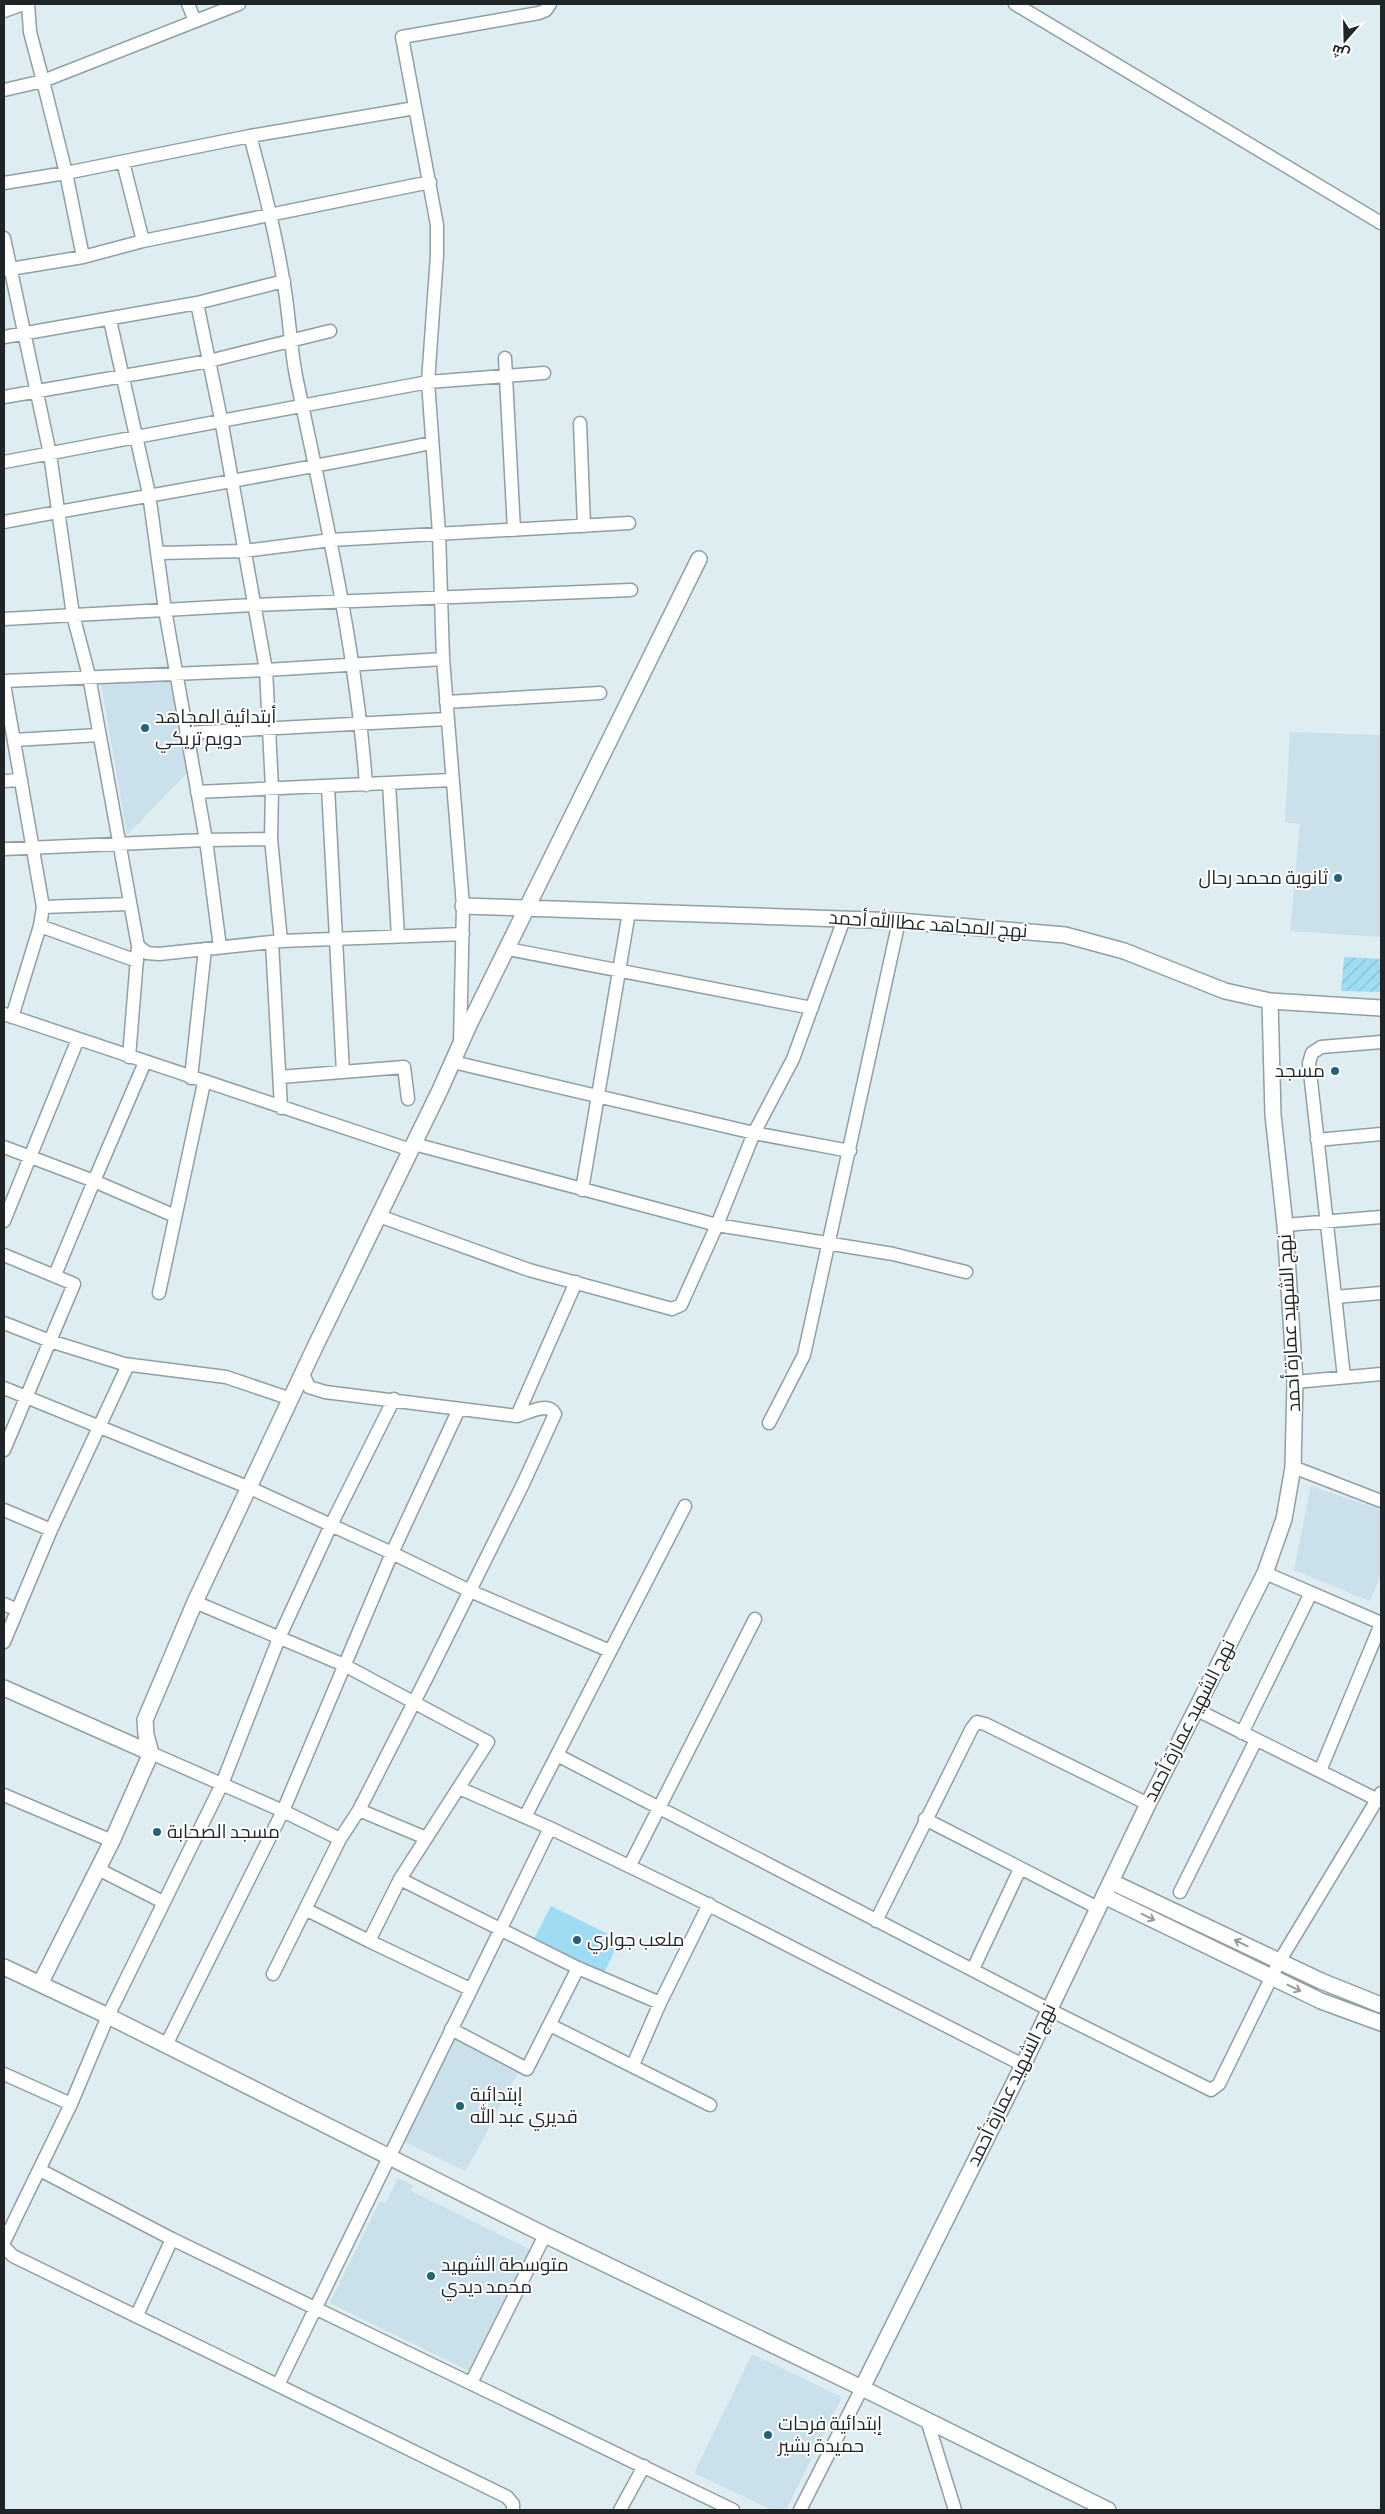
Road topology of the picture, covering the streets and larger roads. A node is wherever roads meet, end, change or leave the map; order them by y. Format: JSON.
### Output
{"nodes":[{"id":1,"x":23,"y":4,"type":"edge"},
{"id":2,"x":28,"y":4,"type":"edge"},
{"id":3,"x":188,"y":4,"type":"edge"},
{"id":4,"x":239,"y":4,"type":"edge"},
{"id":5,"x":550,"y":4,"type":"edge"},
{"id":6,"x":1015,"y":4,"type":"edge"},
{"id":7,"x":4,"y":11,"type":"edge"},
{"id":8,"x":195,"y":21,"type":"junction"},
{"id":9,"x":43,"y":81,"type":"junction"},
{"id":10,"x":4,"y":90,"type":"edge"},
{"id":11,"x":415,"y":108,"type":"junction"},
{"id":12,"x":250,"y":136,"type":"junction"},
{"id":13,"x":123,"y":162,"type":"junction"},
{"id":14,"x":66,"y":173,"type":"junction"},
{"id":15,"x":430,"y":182,"type":"junction"},
{"id":16,"x":4,"y":183,"type":"edge"},
{"id":17,"x":271,"y":214,"type":"junction"},
{"id":18,"x":1381,"y":223,"type":"edge"},
{"id":19,"x":4,"y":238,"type":"edge"},
{"id":20,"x":143,"y":241,"type":"junction"},
{"id":21,"x":83,"y":257,"type":"junction"},
{"id":22,"x":7,"y":270,"type":"edge"},
{"id":23,"x":284,"y":281,"type":"junction"},
{"id":24,"x":197,"y":303,"type":"junction"},
{"id":25,"x":110,"y":320,"type":"junction"},
{"id":26,"x":330,"y":331,"type":"dead end"},
{"id":27,"x":25,"y":333,"type":"junction"},
{"id":28,"x":4,"y":337,"type":"edge"},
{"id":29,"x":289,"y":340,"type":"junction"},
{"id":30,"x":505,"y":358,"type":"dead end"},
{"id":31,"x":209,"y":360,"type":"junction"},
{"id":32,"x":544,"y":373,"type":"dead end"},
{"id":33,"x":123,"y":376,"type":"junction"},
{"id":34,"x":506,"y":377,"type":"junction"},
{"id":35,"x":428,"y":382,"type":"junction"},
{"id":36,"x":37,"y":391,"type":"junction"},
{"id":37,"x":4,"y":397,"type":"edge"},
{"id":38,"x":302,"y":406,"type":"junction"},
{"id":39,"x":221,"y":419,"type":"junction"},
{"id":40,"x":580,"y":423,"type":"dead end"},
{"id":41,"x":137,"y":436,"type":"junction"},
{"id":42,"x":431,"y":443,"type":"junction"},
{"id":43,"x":50,"y":454,"type":"junction"},
{"id":44,"x":4,"y":462,"type":"edge"},
{"id":45,"x":316,"y":468,"type":"junction"},
{"id":46,"x":231,"y":481,"type":"junction"},
{"id":47,"x":149,"y":494,"type":"junction"},
{"id":48,"x":58,"y":511,"type":"junction"},
{"id":49,"x":4,"y":522,"type":"edge"},
{"id":50,"x":629,"y":523,"type":"dead end"},
{"id":51,"x":584,"y":526,"type":"junction"},
{"id":52,"x":514,"y":530,"type":"junction"},
{"id":53,"x":439,"y":533,"type":"junction"},
{"id":54,"x":331,"y":540,"type":"junction"},
{"id":55,"x":244,"y":550,"type":"junction"},
{"id":56,"x":158,"y":553,"type":"junction"},
{"id":57,"x":699,"y":560,"type":"dead end"},
{"id":58,"x":631,"y":590,"type":"dead end"},
{"id":59,"x":442,"y":599,"type":"junction"},
{"id":60,"x":342,"y":603,"type":"junction"},
{"id":61,"x":253,"y":605,"type":"junction"},
{"id":62,"x":165,"y":610,"type":"junction"},
{"id":63,"x":73,"y":615,"type":"junction"},
{"id":64,"x":4,"y":619,"type":"edge"},
{"id":65,"x":443,"y":659,"type":"junction"},
{"id":66,"x":352,"y":664,"type":"junction"},
{"id":67,"x":266,"y":670,"type":"junction"},
{"id":68,"x":177,"y":672,"type":"junction"},
{"id":69,"x":89,"y":676,"type":"junction"},
{"id":70,"x":4,"y":682,"type":"edge"},
{"id":71,"x":600,"y":693,"type":"dead end"},
{"id":72,"x":446,"y":702,"type":"junction"},
{"id":73,"x":7,"y":717,"type":"edge"},
{"id":74,"x":446,"y":719,"type":"junction"},
{"id":75,"x":362,"y":724,"type":"junction"},
{"id":76,"x":270,"y":728,"type":"junction"},
{"id":77,"x":186,"y":733,"type":"junction"},
{"id":78,"x":99,"y":735,"type":"junction"},
{"id":79,"x":14,"y":740,"type":"junction"},
{"id":80,"x":21,"y":780,"type":"junction"},
{"id":81,"x":451,"y":780,"type":"junction"},
{"id":82,"x":4,"y":781,"type":"edge"},
{"id":83,"x":389,"y":783,"type":"junction"},
{"id":84,"x":366,"y":784,"type":"junction"},
{"id":85,"x":328,"y":787,"type":"junction"},
{"id":86,"x":272,"y":788,"type":"junction"},
{"id":87,"x":197,"y":792,"type":"junction"},
{"id":88,"x":271,"y":839,"type":"junction"},
{"id":89,"x":206,"y":840,"type":"junction"},
{"id":90,"x":118,"y":844,"type":"junction"},
{"id":91,"x":32,"y":847,"type":"junction"},
{"id":92,"x":4,"y":849,"type":"edge"},
{"id":93,"x":129,"y":904,"type":"junction"},
{"id":94,"x":462,"y":906,"type":"junction"},
{"id":95,"x":43,"y":907,"type":"junction"},
{"id":96,"x":526,"y":909,"type":"junction"},
{"id":97,"x":629,"y":912,"type":"junction"},
{"id":98,"x":844,"y":919,"type":"junction"},
{"id":99,"x":899,"y":921,"type":"junction"},
{"id":100,"x":40,"y":926,"type":"junction"},
{"id":101,"x":463,"y":934,"type":"junction"},
{"id":102,"x":398,"y":936,"type":"junction"},
{"id":103,"x":335,"y":939,"type":"junction"},
{"id":104,"x":277,"y":942,"type":"junction"},
{"id":105,"x":138,"y":946,"type":"junction"},
{"id":106,"x":220,"y":947,"type":"junction"},
{"id":107,"x":205,"y":949,"type":"junction"},
{"id":108,"x":508,"y":949,"type":"junction"},
{"id":109,"x":137,"y":961,"type":"junction"},
{"id":110,"x":620,"y":971,"type":"junction"},
{"id":111,"x":1270,"y":1001,"type":"junction"},
{"id":112,"x":812,"y":1008,"type":"junction"},
{"id":113,"x":1381,"y":1008,"type":"edge"},
{"id":114,"x":8,"y":1016,"type":"edge"},
{"id":115,"x":78,"y":1039,"type":"junction"},
{"id":116,"x":1381,"y":1042,"type":"edge"},
{"id":117,"x":460,"y":1046,"type":"junction"},
{"id":118,"x":129,"y":1057,"type":"junction"},
{"id":119,"x":145,"y":1062,"type":"junction"},
{"id":120,"x":453,"y":1062,"type":"junction"},
{"id":121,"x":343,"y":1072,"type":"junction"},
{"id":122,"x":280,"y":1077,"type":"junction"},
{"id":123,"x":191,"y":1078,"type":"junction"},
{"id":124,"x":204,"y":1083,"type":"junction"},
{"id":125,"x":596,"y":1096,"type":"junction"},
{"id":126,"x":408,"y":1099,"type":"dead end"},
{"id":127,"x":281,"y":1108,"type":"junction"},
{"id":128,"x":754,"y":1133,"type":"junction"},
{"id":129,"x":1381,"y":1134,"type":"edge"},
{"id":130,"x":1317,"y":1140,"type":"junction"},
{"id":131,"x":4,"y":1147,"type":"edge"},
{"id":132,"x":413,"y":1147,"type":"junction"},
{"id":133,"x":850,"y":1151,"type":"junction"},
{"id":134,"x":30,"y":1158,"type":"junction"},
{"id":135,"x":94,"y":1182,"type":"junction"},
{"id":136,"x":582,"y":1190,"type":"junction"},
{"id":137,"x":175,"y":1216,"type":"junction"},
{"id":138,"x":379,"y":1216,"type":"junction"},
{"id":139,"x":1381,"y":1217,"type":"edge"},
{"id":140,"x":4,"y":1221,"type":"edge"},
{"id":141,"x":1327,"y":1221,"type":"junction"},
{"id":142,"x":717,"y":1225,"type":"junction"},
{"id":143,"x":1285,"y":1225,"type":"junction"},
{"id":144,"x":829,"y":1244,"type":"junction"},
{"id":145,"x":4,"y":1255,"type":"edge"},
{"id":146,"x":966,"y":1272,"type":"dead end"},
{"id":147,"x":55,"y":1275,"type":"junction"},
{"id":148,"x":576,"y":1282,"type":"junction"},
{"id":149,"x":1381,"y":1293,"type":"edge"},
{"id":150,"x":159,"y":1294,"type":"dead end"},
{"id":151,"x":1335,"y":1297,"type":"junction"},
{"id":152,"x":4,"y":1322,"type":"edge"},
{"id":153,"x":50,"y":1341,"type":"junction"},
{"id":154,"x":128,"y":1365,"type":"junction"},
{"id":155,"x":303,"y":1374,"type":"junction"},
{"id":156,"x":1381,"y":1374,"type":"edge"},
{"id":157,"x":1344,"y":1377,"type":"junction"},
{"id":158,"x":1295,"y":1382,"type":"junction"},
{"id":159,"x":4,"y":1388,"type":"edge"},
{"id":160,"x":26,"y":1397,"type":"junction"},
{"id":161,"x":291,"y":1399,"type":"junction"},
{"id":162,"x":394,"y":1399,"type":"junction"},
{"id":163,"x":459,"y":1409,"type":"junction"},
{"id":164,"x":517,"y":1416,"type":"junction"},
{"id":165,"x":769,"y":1423,"type":"dead end"},
{"id":166,"x":100,"y":1427,"type":"junction"},
{"id":167,"x":4,"y":1450,"type":"edge"},
{"id":168,"x":1293,"y":1467,"type":"junction"},
{"id":169,"x":250,"y":1488,"type":"junction"},
{"id":170,"x":1381,"y":1501,"type":"edge"},
{"id":171,"x":685,"y":1506,"type":"dead end"},
{"id":172,"x":4,"y":1510,"type":"edge"},
{"id":173,"x":331,"y":1525,"type":"junction"},
{"id":174,"x":51,"y":1530,"type":"junction"},
{"id":175,"x":392,"y":1552,"type":"junction"},
{"id":176,"x":1265,"y":1573,"type":"junction"},
{"id":177,"x":470,"y":1591,"type":"junction"},
{"id":178,"x":1310,"y":1593,"type":"junction"},
{"id":179,"x":195,"y":1602,"type":"junction"},
{"id":180,"x":4,"y":1604,"type":"edge"},
{"id":181,"x":17,"y":1610,"type":"junction"},
{"id":182,"x":755,"y":1618,"type":"dead end"},
{"id":183,"x":1381,"y":1624,"type":"edge"},
{"id":184,"x":280,"y":1638,"type":"junction"},
{"id":185,"x":4,"y":1642,"type":"edge"},
{"id":186,"x":610,"y":1651,"type":"junction"},
{"id":187,"x":344,"y":1665,"type":"junction"},
{"id":188,"x":4,"y":1688,"type":"edge"},
{"id":189,"x":414,"y":1702,"type":"junction"},
{"id":190,"x":1197,"y":1710,"type":"junction"},
{"id":191,"x":1242,"y":1733,"type":"junction"},
{"id":192,"x":1256,"y":1740,"type":"junction"},
{"id":193,"x":151,"y":1753,"type":"junction"},
{"id":194,"x":557,"y":1755,"type":"junction"},
{"id":195,"x":1320,"y":1771,"type":"junction"},
{"id":196,"x":222,"y":1784,"type":"junction"},
{"id":197,"x":459,"y":1788,"type":"junction"},
{"id":198,"x":4,"y":1795,"type":"edge"},
{"id":199,"x":1379,"y":1796,"type":"edge"},
{"id":200,"x":1148,"y":1804,"type":"junction"},
{"id":201,"x":659,"y":1808,"type":"junction"},
{"id":202,"x":359,"y":1810,"type":"junction"},
{"id":203,"x":283,"y":1811,"type":"junction"},
{"id":204,"x":525,"y":1817,"type":"junction"},
{"id":205,"x":925,"y":1819,"type":"junction"},
{"id":206,"x":550,"y":1828,"type":"junction"},
{"id":207,"x":426,"y":1838,"type":"junction"},
{"id":208,"x":340,"y":1839,"type":"junction"},
{"id":209,"x":112,"y":1841,"type":"junction"},
{"id":210,"x":630,"y":1865,"type":"junction"},
{"id":211,"x":98,"y":1869,"type":"junction"},
{"id":212,"x":1020,"y":1869,"type":"junction"},
{"id":213,"x":400,"y":1879,"type":"junction"},
{"id":214,"x":1112,"y":1882,"type":"junction"},
{"id":215,"x":1180,"y":1892,"type":"dead end"},
{"id":216,"x":163,"y":1902,"type":"junction"},
{"id":217,"x":1101,"y":1902,"type":"junction"},
{"id":218,"x":708,"y":1904,"type":"junction"},
{"id":219,"x":305,"y":1909,"type":"junction"},
{"id":220,"x":876,"y":1920,"type":"junction"},
{"id":221,"x":501,"y":1929,"type":"junction"},
{"id":222,"x":368,"y":1941,"type":"junction"},
{"id":223,"x":1279,"y":1962,"type":"junction"},
{"id":224,"x":4,"y":1968,"type":"edge"},
{"id":225,"x":578,"y":1968,"type":"junction"},
{"id":226,"x":973,"y":1969,"type":"junction"},
{"id":227,"x":273,"y":1974,"type":"dead end"},
{"id":228,"x":1272,"y":1977,"type":"junction"},
{"id":229,"x":40,"y":1984,"type":"junction"},
{"id":230,"x":470,"y":1989,"type":"junction"},
{"id":231,"x":660,"y":2003,"type":"junction"},
{"id":232,"x":1381,"y":2005,"type":"edge"},
{"id":233,"x":1048,"y":2009,"type":"junction"},
{"id":234,"x":108,"y":2016,"type":"junction"},
{"id":235,"x":1381,"y":2023,"type":"edge"},
{"id":236,"x":550,"y":2025,"type":"junction"},
{"id":237,"x":452,"y":2029,"type":"junction"},
{"id":238,"x":166,"y":2045,"type":"junction"},
{"id":239,"x":633,"y":2065,"type":"junction"},
{"id":240,"x":1022,"y":2066,"type":"junction"},
{"id":241,"x":4,"y":2074,"type":"edge"},
{"id":242,"x":71,"y":2104,"type":"junction"},
{"id":243,"x":710,"y":2105,"type":"dead end"},
{"id":244,"x":389,"y":2156,"type":"junction"},
{"id":245,"x":40,"y":2170,"type":"junction"},
{"id":246,"x":544,"y":2236,"type":"junction"},
{"id":247,"x":172,"y":2239,"type":"junction"},
{"id":248,"x":4,"y":2242,"type":"edge"},
{"id":249,"x":4,"y":2247,"type":"edge"},
{"id":250,"x":315,"y":2308,"type":"junction"},
{"id":251,"x":137,"y":2315,"type":"junction"},
{"id":252,"x":471,"y":2383,"type":"junction"},
{"id":253,"x":278,"y":2385,"type":"junction"},
{"id":254,"x":862,"y":2388,"type":"junction"},
{"id":255,"x":927,"y":2420,"type":"junction"},
{"id":256,"x":644,"y":2466,"type":"junction"},
{"id":257,"x":513,"y":2510,"type":"edge"},
{"id":258,"x":620,"y":2510,"type":"edge"},
{"id":259,"x":733,"y":2510,"type":"edge"},
{"id":260,"x":800,"y":2510,"type":"edge"},
{"id":261,"x":955,"y":2510,"type":"edge"},
{"id":262,"x":1108,"y":2510,"type":"edge"}],
"edges":[{"from":1,"to":7,"type":"street"},
{"from":2,"to":9,"type":"street"},
{"from":3,"to":8,"type":"street"},
{"from":4,"to":8,"type":"street"},
{"from":5,"to":11,"type":"street"},
{"from":6,"to":18,"type":"street"},
{"from":8,"to":9,"type":"street"},
{"from":9,"to":10,"type":"street"},
{"from":9,"to":14,"type":"street"},
{"from":11,"to":12,"type":"street"},
{"from":11,"to":15,"type":"street"},
{"from":12,"to":13,"type":"street"},
{"from":12,"to":17,"type":"street"},
{"from":13,"to":14,"type":"street"},
{"from":13,"to":20,"type":"street"},
{"from":14,"to":16,"type":"street"},
{"from":14,"to":21,"type":"street"},
{"from":15,"to":17,"type":"street"},
{"from":15,"to":35,"type":"street"},
{"from":17,"to":20,"type":"street"},
{"from":17,"to":23,"type":"street"},
{"from":19,"to":22,"type":"street"},
{"from":20,"to":21,"type":"street"},
{"from":21,"to":22,"type":"street"},
{"from":22,"to":27,"type":"street"},
{"from":23,"to":24,"type":"street"},
{"from":23,"to":29,"type":"street"},
{"from":24,"to":25,"type":"street"},
{"from":24,"to":31,"type":"street"},
{"from":25,"to":27,"type":"street"},
{"from":25,"to":33,"type":"street"},
{"from":26,"to":29,"type":"street"},
{"from":27,"to":28,"type":"street"},
{"from":27,"to":36,"type":"street"},
{"from":29,"to":31,"type":"street"},
{"from":29,"to":38,"type":"street"},
{"from":30,"to":34,"type":"street"},
{"from":31,"to":33,"type":"street"},
{"from":31,"to":39,"type":"street"},
{"from":32,"to":34,"type":"street"},
{"from":33,"to":36,"type":"street"},
{"from":33,"to":41,"type":"street"},
{"from":34,"to":35,"type":"street"},
{"from":34,"to":52,"type":"street"},
{"from":35,"to":38,"type":"street"},
{"from":35,"to":42,"type":"street"},
{"from":36,"to":37,"type":"street"},
{"from":36,"to":43,"type":"street"},
{"from":38,"to":39,"type":"street"},
{"from":38,"to":45,"type":"street"},
{"from":39,"to":41,"type":"street"},
{"from":39,"to":46,"type":"street"},
{"from":40,"to":51,"type":"street"},
{"from":41,"to":43,"type":"street"},
{"from":41,"to":47,"type":"street"},
{"from":42,"to":45,"type":"street"},
{"from":42,"to":53,"type":"street"},
{"from":43,"to":44,"type":"street"},
{"from":43,"to":48,"type":"street"},
{"from":45,"to":46,"type":"street"},
{"from":45,"to":54,"type":"street"},
{"from":46,"to":47,"type":"street"},
{"from":46,"to":55,"type":"street"},
{"from":47,"to":48,"type":"street"},
{"from":47,"to":56,"type":"street"},
{"from":48,"to":49,"type":"street"},
{"from":48,"to":63,"type":"street"},
{"from":50,"to":51,"type":"street"},
{"from":51,"to":52,"type":"street"},
{"from":52,"to":53,"type":"street"},
{"from":53,"to":54,"type":"street"},
{"from":53,"to":59,"type":"street"},
{"from":54,"to":55,"type":"street"},
{"from":54,"to":60,"type":"street"},
{"from":55,"to":56,"type":"street"},
{"from":55,"to":61,"type":"street"},
{"from":56,"to":62,"type":"street"},
{"from":57,"to":96,"type":"street"},
{"from":58,"to":59,"type":"street"},
{"from":59,"to":60,"type":"street"},
{"from":59,"to":65,"type":"street"},
{"from":60,"to":61,"type":"street"},
{"from":60,"to":66,"type":"street"},
{"from":61,"to":62,"type":"street"},
{"from":61,"to":67,"type":"street"},
{"from":62,"to":63,"type":"street"},
{"from":62,"to":68,"type":"street"},
{"from":63,"to":64,"type":"street"},
{"from":63,"to":69,"type":"street"},
{"from":65,"to":66,"type":"street"},
{"from":65,"to":72,"type":"street"},
{"from":66,"to":67,"type":"street"},
{"from":66,"to":75,"type":"street"},
{"from":67,"to":68,"type":"street"},
{"from":67,"to":76,"type":"street"},
{"from":68,"to":69,"type":"street"},
{"from":68,"to":77,"type":"street"},
{"from":69,"to":70,"type":"street"},
{"from":69,"to":78,"type":"street"},
{"from":70,"to":73,"type":"street"},
{"from":71,"to":72,"type":"street"},
{"from":72,"to":74,"type":"street"},
{"from":73,"to":79,"type":"street"},
{"from":74,"to":75,"type":"street"},
{"from":74,"to":81,"type":"street"},
{"from":75,"to":76,"type":"street"},
{"from":75,"to":84,"type":"street"},
{"from":76,"to":77,"type":"street"},
{"from":76,"to":86,"type":"street"},
{"from":77,"to":87,"type":"street"},
{"from":78,"to":79,"type":"street"},
{"from":78,"to":90,"type":"street"},
{"from":79,"to":80,"type":"street"},
{"from":80,"to":82,"type":"street"},
{"from":80,"to":91,"type":"street"},
{"from":81,"to":83,"type":"street"},
{"from":81,"to":94,"type":"street"},
{"from":83,"to":84,"type":"street"},
{"from":83,"to":102,"type":"street"},
{"from":84,"to":85,"type":"street"},
{"from":85,"to":86,"type":"street"},
{"from":85,"to":103,"type":"street"},
{"from":86,"to":87,"type":"street"},
{"from":86,"to":88,"type":"street"},
{"from":87,"to":89,"type":"street"},
{"from":88,"to":89,"type":"street"},
{"from":88,"to":104,"type":"street"},
{"from":89,"to":90,"type":"street"},
{"from":89,"to":106,"type":"street"},
{"from":90,"to":91,"type":"street"},
{"from":90,"to":93,"type":"street"},
{"from":91,"to":92,"type":"street"},
{"from":91,"to":95,"type":"street"},
{"from":93,"to":95,"type":"street"},
{"from":93,"to":105,"type":"street"},
{"from":94,"to":96,"type":"street","name":"نهج المجاهد عطاالله أحمد"},
{"from":94,"to":101,"type":"street"},
{"from":95,"to":100,"type":"street"},
{"from":96,"to":97,"type":"street","name":"نهج المجاهد عطاالله أحمد"},
{"from":96,"to":108,"type":"street"},
{"from":97,"to":98,"type":"street","name":"نهج المجاهد عطاالله أحمد"},
{"from":97,"to":110,"type":"street"},
{"from":98,"to":99,"type":"street","name":"نهج المجاهد عطاالله أحمد"},
{"from":98,"to":112,"type":"street"},
{"from":99,"to":111,"type":"street","name":"نهج المجاهد عطاالله أحمد"},
{"from":99,"to":133,"type":"street"},
{"from":100,"to":109,"type":"street"},
{"from":100,"to":114,"type":"street"},
{"from":101,"to":102,"type":"street"},
{"from":101,"to":117,"type":"street"},
{"from":102,"to":103,"type":"street"},
{"from":103,"to":104,"type":"street"},
{"from":103,"to":121,"type":"street"},
{"from":104,"to":106,"type":"street"},
{"from":104,"to":122,"type":"street"},
{"from":105,"to":107,"type":"street"},
{"from":105,"to":109,"type":"street"},
{"from":106,"to":107,"type":"street"},
{"from":107,"to":123,"type":"street"},
{"from":108,"to":110,"type":"street"},
{"from":108,"to":117,"type":"street"},
{"from":109,"to":118,"type":"street"},
{"from":110,"to":112,"type":"street"},
{"from":110,"to":125,"type":"street"},
{"from":111,"to":113,"type":"street","name":"نهج المجاهد عطاالله أحمد"},
{"from":111,"to":143,"type":"street","name":"نهج الشهيد عمارة أحمد"},
{"from":112,"to":128,"type":"street"},
{"from":114,"to":115,"type":"street"},
{"from":115,"to":118,"type":"street"},
{"from":115,"to":134,"type":"street"},
{"from":116,"to":130,"type":"street"},
{"from":117,"to":120,"type":"street"},
{"from":118,"to":119,"type":"street"},
{"from":119,"to":123,"type":"street"},
{"from":119,"to":135,"type":"street"},
{"from":120,"to":125,"type":"street"},
{"from":120,"to":132,"type":"street"},
{"from":121,"to":122,"type":"street"},
{"from":121,"to":126,"type":"street"},
{"from":122,"to":127,"type":"street"},
{"from":123,"to":124,"type":"street"},
{"from":124,"to":127,"type":"street"},
{"from":124,"to":137,"type":"street"},
{"from":125,"to":128,"type":"street"},
{"from":125,"to":136,"type":"street"},
{"from":127,"to":132,"type":"street"},
{"from":128,"to":133,"type":"street"},
{"from":128,"to":142,"type":"street"},
{"from":129,"to":130,"type":"street"},
{"from":130,"to":141,"type":"street"},
{"from":131,"to":134,"type":"street"},
{"from":132,"to":136,"type":"street"},
{"from":132,"to":138,"type":"street"},
{"from":133,"to":144,"type":"street"},
{"from":134,"to":135,"type":"street"},
{"from":134,"to":140,"type":"street"},
{"from":135,"to":137,"type":"street"},
{"from":135,"to":147,"type":"street"},
{"from":136,"to":142,"type":"street"},
{"from":137,"to":150,"type":"street"},
{"from":138,"to":148,"type":"street"},
{"from":138,"to":155,"type":"street"},
{"from":139,"to":141,"type":"street"},
{"from":141,"to":143,"type":"street"},
{"from":141,"to":151,"type":"street"},
{"from":142,"to":144,"type":"street"},
{"from":142,"to":148,"type":"street"},
{"from":143,"to":158,"type":"street","name":"نهج الشهيد عمارة أحمد"},
{"from":144,"to":146,"type":"street"},
{"from":144,"to":165,"type":"street"},
{"from":145,"to":147,"type":"street"},
{"from":147,"to":153,"type":"street"},
{"from":148,"to":164,"type":"street"},
{"from":149,"to":151,"type":"street"},
{"from":151,"to":157,"type":"street"},
{"from":152,"to":153,"type":"street"},
{"from":153,"to":154,"type":"street"},
{"from":153,"to":160,"type":"street"},
{"from":154,"to":161,"type":"street"},
{"from":154,"to":166,"type":"street"},
{"from":155,"to":161,"type":"street"},
{"from":155,"to":162,"type":"street"},
{"from":156,"to":157,"type":"street"},
{"from":157,"to":158,"type":"street"},
{"from":158,"to":168,"type":"street","name":"نهج الشهيد عمارة أحمد"},
{"from":159,"to":160,"type":"street"},
{"from":160,"to":166,"type":"street"},
{"from":160,"to":167,"type":"street"},
{"from":161,"to":169,"type":"street"},
{"from":162,"to":163,"type":"street"},
{"from":162,"to":173,"type":"street"},
{"from":163,"to":164,"type":"street"},
{"from":163,"to":175,"type":"street"},
{"from":164,"to":177,"type":"street"},
{"from":166,"to":169,"type":"street"},
{"from":166,"to":174,"type":"street"},
{"from":168,"to":170,"type":"street"},
{"from":168,"to":176,"type":"street","name":"نهج الشهيد عمارة أحمد"},
{"from":169,"to":173,"type":"street"},
{"from":169,"to":179,"type":"street"},
{"from":171,"to":186,"type":"street"},
{"from":172,"to":174,"type":"street"},
{"from":173,"to":175,"type":"street"},
{"from":173,"to":184,"type":"street"},
{"from":174,"to":181,"type":"street"},
{"from":175,"to":177,"type":"street"},
{"from":175,"to":187,"type":"street"},
{"from":176,"to":178,"type":"street"},
{"from":176,"to":190,"type":"street","name":"نهج الشهيد عمارة أحمد"},
{"from":177,"to":186,"type":"street"},
{"from":177,"to":189,"type":"street"},
{"from":178,"to":183,"type":"street"},
{"from":178,"to":191,"type":"street"},
{"from":179,"to":184,"type":"street"},
{"from":179,"to":193,"type":"street"},
{"from":180,"to":181,"type":"street"},
{"from":181,"to":185,"type":"street"},
{"from":182,"to":201,"type":"street"},
{"from":183,"to":195,"type":"street"},
{"from":184,"to":187,"type":"street"},
{"from":184,"to":196,"type":"street"},
{"from":186,"to":194,"type":"street"},
{"from":187,"to":189,"type":"street"},
{"from":187,"to":203,"type":"street"},
{"from":188,"to":193,"type":"street"},
{"from":189,"to":197,"type":"street"},
{"from":189,"to":202,"type":"street"},
{"from":190,"to":191,"type":"street"},
{"from":190,"to":200,"type":"street","name":"نهج الشهيد عمارة أحمد"},
{"from":191,"to":192,"type":"street"},
{"from":192,"to":195,"type":"street"},
{"from":192,"to":215,"type":"street"},
{"from":193,"to":196,"type":"street"},
{"from":193,"to":209,"type":"street"},
{"from":194,"to":201,"type":"street"},
{"from":194,"to":204,"type":"street"},
{"from":195,"to":199,"type":"street"},
{"from":196,"to":203,"type":"street"},
{"from":196,"to":216,"type":"street"},
{"from":197,"to":204,"type":"street"},
{"from":197,"to":207,"type":"street"},
{"from":198,"to":209,"type":"street"},
{"from":199,"to":223,"type":"street"},
{"from":200,"to":205,"type":"street"},
{"from":200,"to":214,"type":"street","name":"نهج الشهيد عمارة أحمد"},
{"from":201,"to":210,"type":"street"},
{"from":201,"to":220,"type":"street"},
{"from":202,"to":207,"type":"street"},
{"from":202,"to":208,"type":"street"},
{"from":203,"to":208,"type":"street"},
{"from":203,"to":238,"type":"street"},
{"from":204,"to":206,"type":"street"},
{"from":205,"to":212,"type":"street"},
{"from":205,"to":220,"type":"street"},
{"from":206,"to":210,"type":"street"},
{"from":206,"to":221,"type":"street"},
{"from":207,"to":213,"type":"street"},
{"from":208,"to":219,"type":"street"},
{"from":209,"to":211,"type":"street"},
{"from":210,"to":218,"type":"street"},
{"from":211,"to":216,"type":"street"},
{"from":211,"to":229,"type":"street"},
{"from":212,"to":217,"type":"street"},
{"from":212,"to":226,"type":"street"},
{"from":213,"to":221,"type":"street"},
{"from":213,"to":222,"type":"street"},
{"from":214,"to":217,"type":"street","name":"نهج الشهيد عمارة أحمد"},
{"from":223,"to":214,"type":"street","one_way":true},
{"from":216,"to":234,"type":"street"},
{"from":217,"to":228,"type":"street","one_way":true},
{"from":217,"to":233,"type":"street","name":"نهج الشهيد عمارة أحمد"},
{"from":218,"to":231,"type":"street"},
{"from":218,"to":240,"type":"street"},
{"from":219,"to":222,"type":"street"},
{"from":219,"to":227,"type":"street"},
{"from":220,"to":226,"type":"street"},
{"from":221,"to":225,"type":"street"},
{"from":221,"to":230,"type":"street"},
{"from":222,"to":230,"type":"street"},
{"from":223,"to":228,"type":"street"},
{"from":223,"to":232,"type":"street"},
{"from":224,"to":229,"type":"street"},
{"from":225,"to":231,"type":"street"},
{"from":225,"to":236,"type":"street"},
{"from":226,"to":233,"type":"street"},
{"from":228,"to":233,"type":"street"},
{"from":228,"to":235,"type":"street","one_way":true},
{"from":229,"to":234,"type":"street"},
{"from":230,"to":237,"type":"street"},
{"from":231,"to":239,"type":"street"},
{"from":233,"to":240,"type":"street","name":"نهج الشهيد عمارة أحمد"},
{"from":234,"to":238,"type":"street"},
{"from":234,"to":242,"type":"street"},
{"from":236,"to":237,"type":"street"},
{"from":236,"to":239,"type":"street"},
{"from":237,"to":244,"type":"street"},
{"from":238,"to":244,"type":"street"},
{"from":239,"to":243,"type":"street"},
{"from":240,"to":254,"type":"street","name":"نهج الشهيد عمارة أحمد"},
{"from":241,"to":242,"type":"street"},
{"from":242,"to":245,"type":"street"},
{"from":244,"to":246,"type":"street"},
{"from":244,"to":250,"type":"street"},
{"from":245,"to":247,"type":"street"},
{"from":245,"to":248,"type":"street"},
{"from":246,"to":252,"type":"street"},
{"from":246,"to":254,"type":"street"},
{"from":247,"to":250,"type":"street"},
{"from":247,"to":251,"type":"street"},
{"from":249,"to":251,"type":"street"},
{"from":250,"to":252,"type":"street"},
{"from":250,"to":253,"type":"street"},
{"from":251,"to":253,"type":"street"},
{"from":252,"to":256,"type":"street"},
{"from":253,"to":257,"type":"street"},
{"from":254,"to":255,"type":"street"},
{"from":254,"to":260,"type":"street"},
{"from":255,"to":261,"type":"street"},
{"from":255,"to":262,"type":"street"},
{"from":256,"to":258,"type":"street"},
{"from":256,"to":259,"type":"street"}]}
